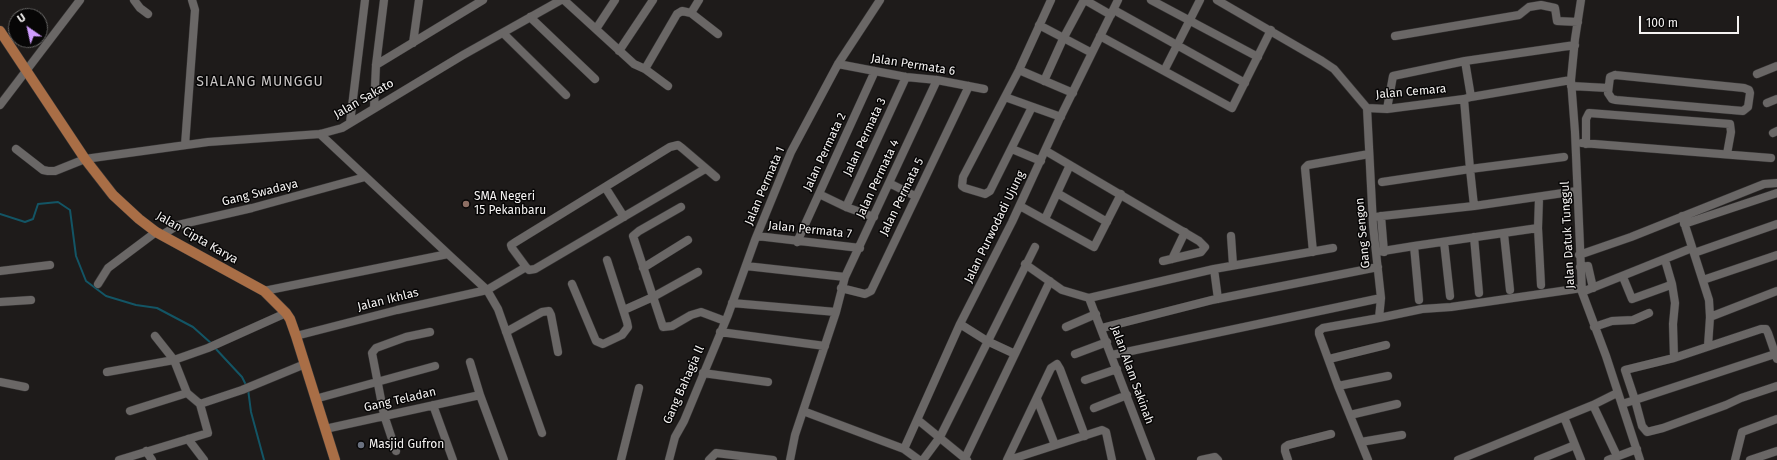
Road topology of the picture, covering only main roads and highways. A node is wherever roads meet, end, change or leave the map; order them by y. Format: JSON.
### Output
{"nodes":[{"id":1,"x":2,"y":38,"type":"edge"},
{"id":2,"x":335,"y":460,"type":"edge"}],
"edges":[{"from":1,"to":2,"type":"main road","name":"Jalan Cipta Karya"}]}
